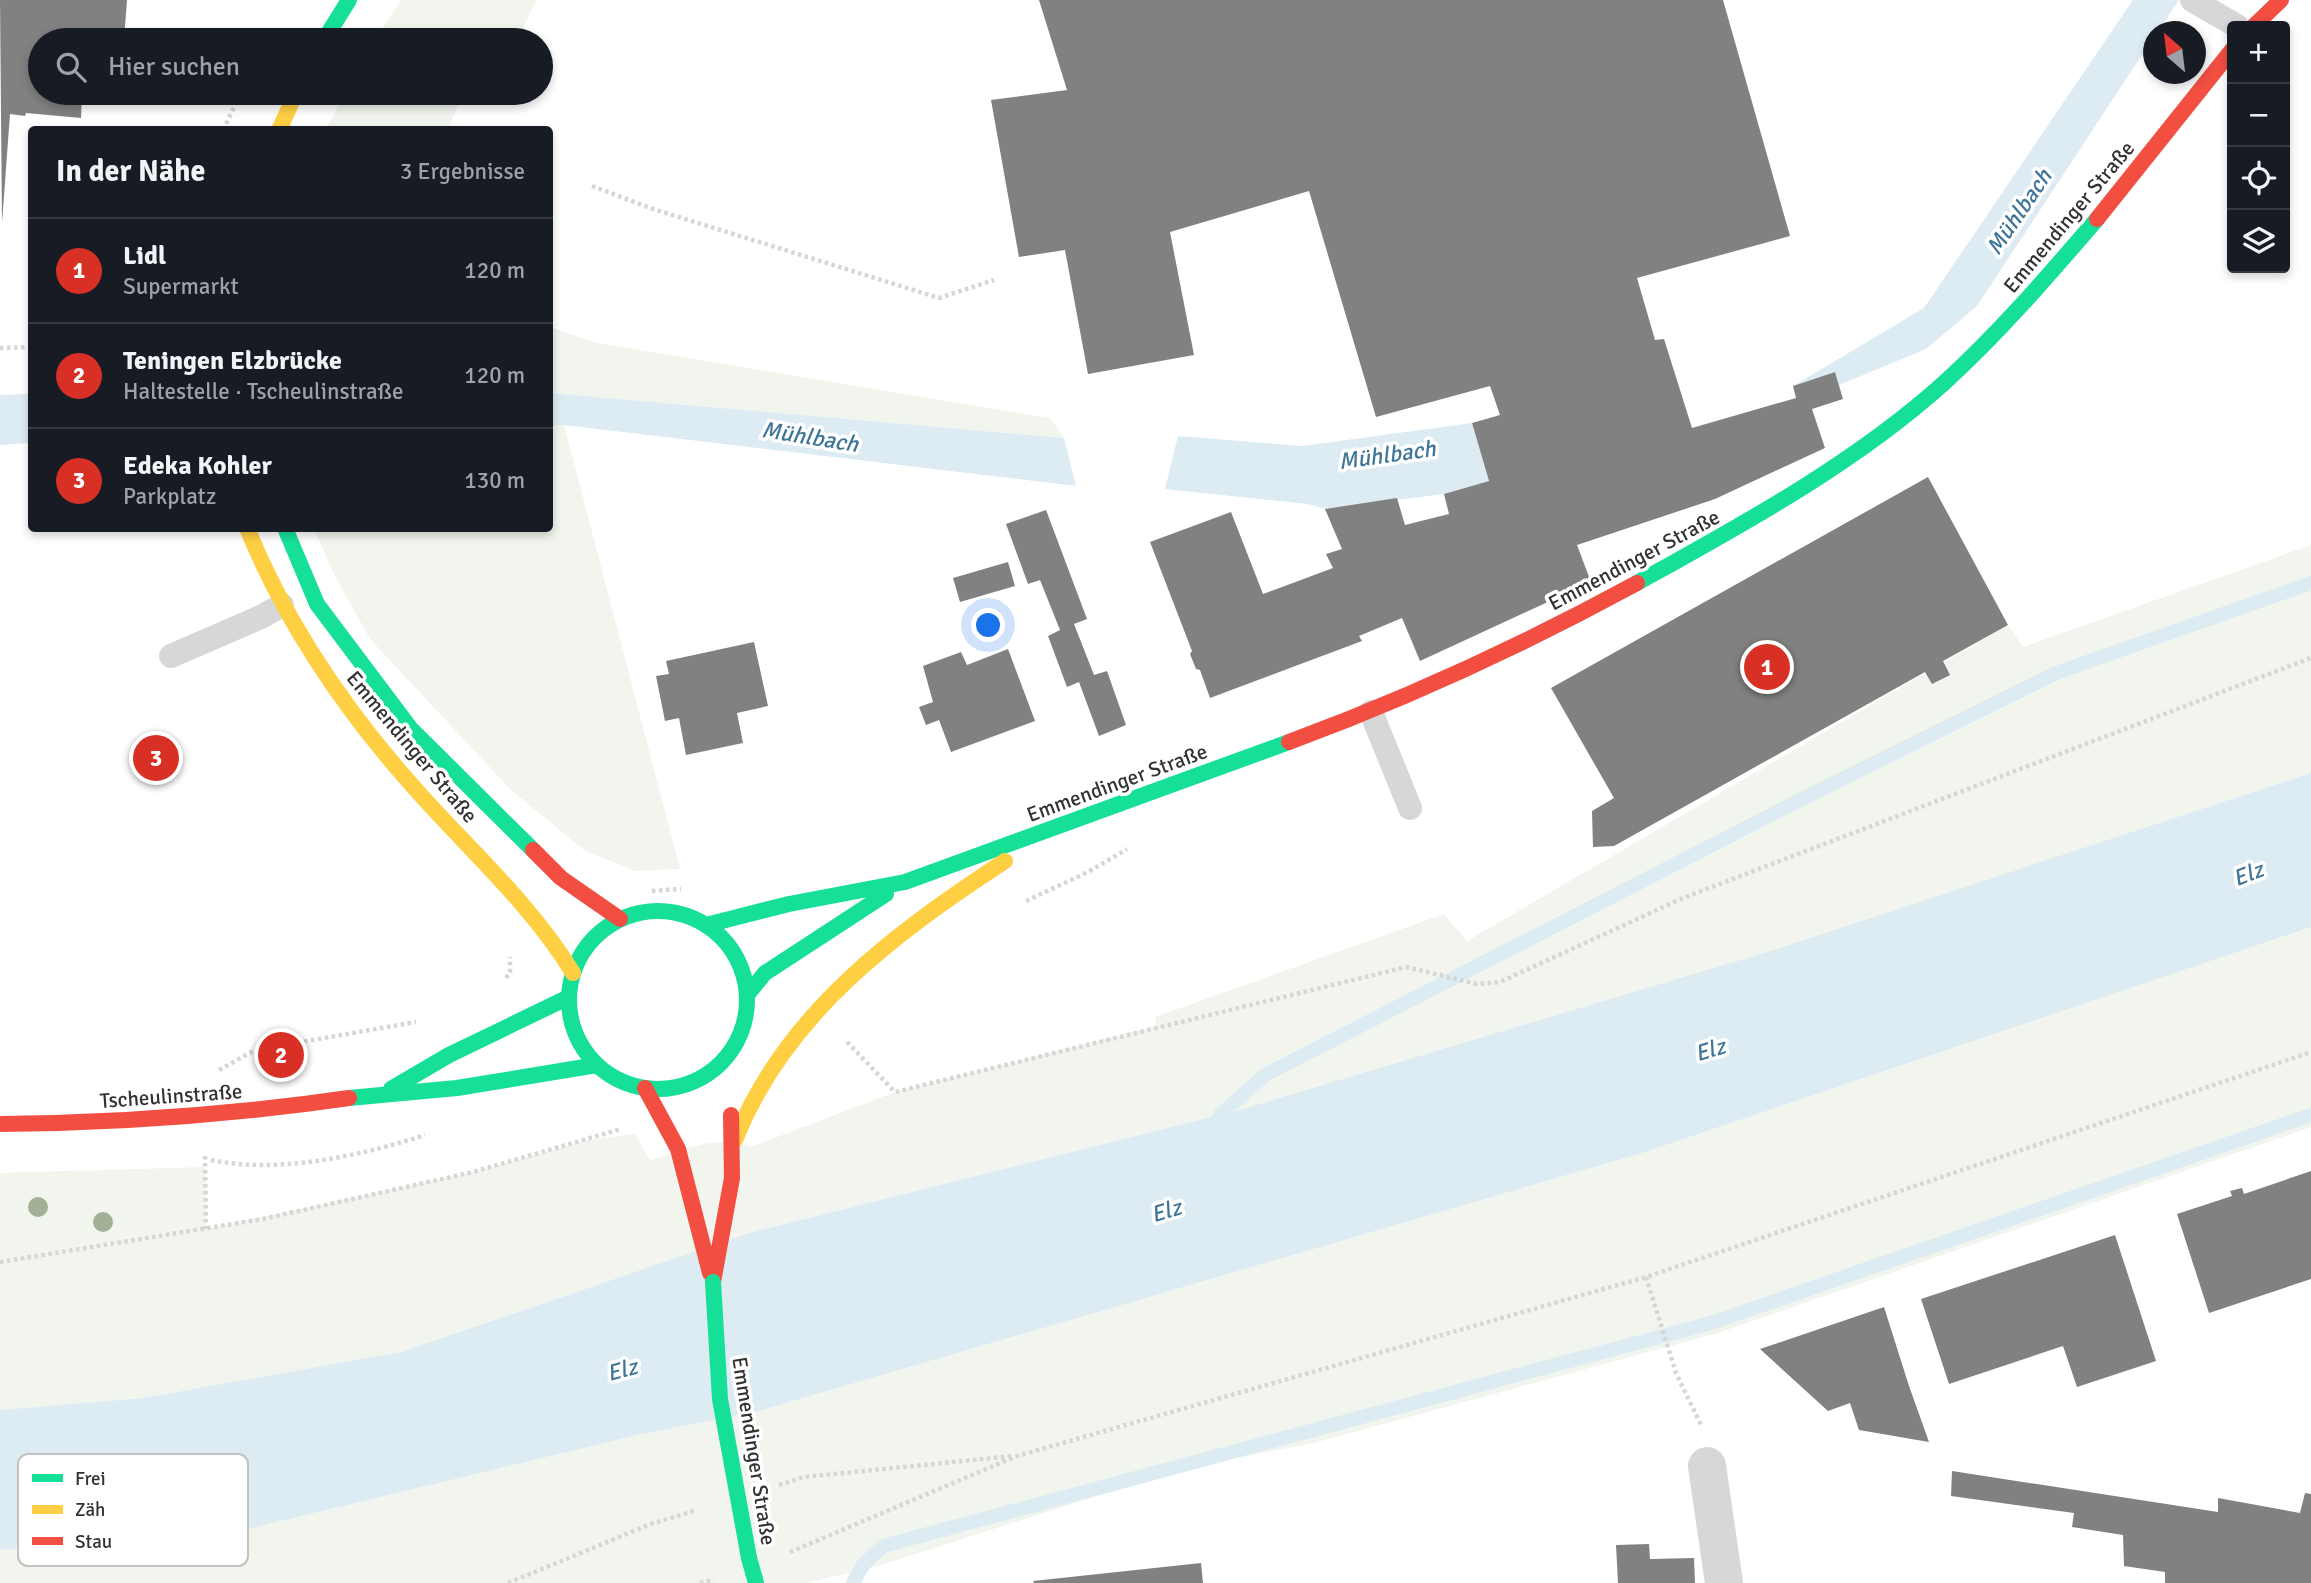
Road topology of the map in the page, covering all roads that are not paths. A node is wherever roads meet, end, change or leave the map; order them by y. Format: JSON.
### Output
{"nodes":[{"id":1,"x":349,"y":0,"type":"edge"},
{"id":2,"x":2192,"y":0,"type":"edge"},
{"id":3,"x":2281,"y":0,"type":"edge"},
{"id":4,"x":2228,"y":21,"type":"edge"},
{"id":5,"x":2259,"y":21,"type":"edge"},
{"id":6,"x":332,"y":28,"type":"edge"},
{"id":7,"x":2227,"y":56,"type":"edge"},
{"id":8,"x":290,"y":105,"type":"edge"},
{"id":9,"x":281,"y":126,"type":"edge"},
{"id":10,"x":249,"y":532,"type":"edge"},
{"id":11,"x":287,"y":532,"type":"edge"},
{"id":12,"x":282,"y":605,"type":"junction"},
{"id":13,"x":171,"y":656,"type":"dead end"},
{"id":14,"x":1371,"y":712,"type":"junction"},
{"id":15,"x":1410,"y":808,"type":"dead end"},
{"id":16,"x":1060,"y":826,"type":"junction"},
{"id":17,"x":905,"y":882,"type":"junction"},
{"id":18,"x":620,"y":919,"type":"junction"},
{"id":19,"x":706,"y":925,"type":"junction"},
{"id":20,"x":573,"y":974,"type":"junction"},
{"id":21,"x":747,"y":995,"type":"junction"},
{"id":22,"x":569,"y":997,"type":"junction"},
{"id":23,"x":723,"y":1061,"type":"junction"},
{"id":24,"x":597,"y":1065,"type":"junction"},
{"id":25,"x":645,"y":1088,"type":"junction"},
{"id":26,"x":386,"y":1091,"type":"junction"},
{"id":27,"x":0,"y":1124,"type":"edge"},
{"id":28,"x":735,"y":1140,"type":"junction"},
{"id":29,"x":713,"y":1282,"type":"junction"},
{"id":30,"x":1707,"y":1466,"type":"road end"},
{"id":31,"x":753,"y":1570,"type":"edge"},
{"id":32,"x":1724,"y":1583,"type":"edge"}],
"edges":[{"from":1,"to":6,"type":"street"},
{"from":2,"to":4,"type":"lane"},
{"from":3,"to":5,"type":"street"},
{"from":7,"to":14,"type":"street","name":"Emmendinger Straße"},
{"from":8,"to":9,"type":"street"},
{"from":10,"to":12,"type":"street","name":"Emmendinger Straße"},
{"from":11,"to":18,"type":"street","name":"Emmendinger Straße"},
{"from":12,"to":13,"type":"lane"},
{"from":12,"to":20,"type":"street","name":"Emmendinger Straße"},
{"from":14,"to":15,"type":"lane"},
{"from":14,"to":16,"type":"street","name":"Emmendinger Straße"},
{"from":16,"to":17,"type":"street","name":"Emmendinger Straße"},
{"from":16,"to":28,"type":"street"},
{"from":17,"to":19,"type":"street","name":"Emmendinger Straße"},
{"from":17,"to":21,"type":"street","name":"Emmendinger Straße"},
{"from":18,"to":19,"type":"street"},
{"from":18,"to":20,"type":"street"},
{"from":19,"to":21,"type":"street"},
{"from":20,"to":22,"type":"street"},
{"from":21,"to":23,"type":"street"},
{"from":22,"to":24,"type":"street"},
{"from":22,"to":26,"type":"street","name":"Tscheulinstraße"},
{"from":23,"to":25,"type":"street"},
{"from":23,"to":28,"type":"street","name":"Emmendinger Straße"},
{"from":24,"to":25,"type":"street"},
{"from":24,"to":26,"type":"street","name":"Tscheulinstraße"},
{"from":25,"to":29,"type":"street","name":"Emmendinger Straße"},
{"from":26,"to":27,"type":"street","name":"Tscheulinstraße"},
{"from":28,"to":29,"type":"street","name":"Emmendinger Straße"},
{"from":29,"to":31,"type":"street","name":"Emmendinger Straße","bridge":true},
{"from":30,"to":32,"type":"street"}]}
